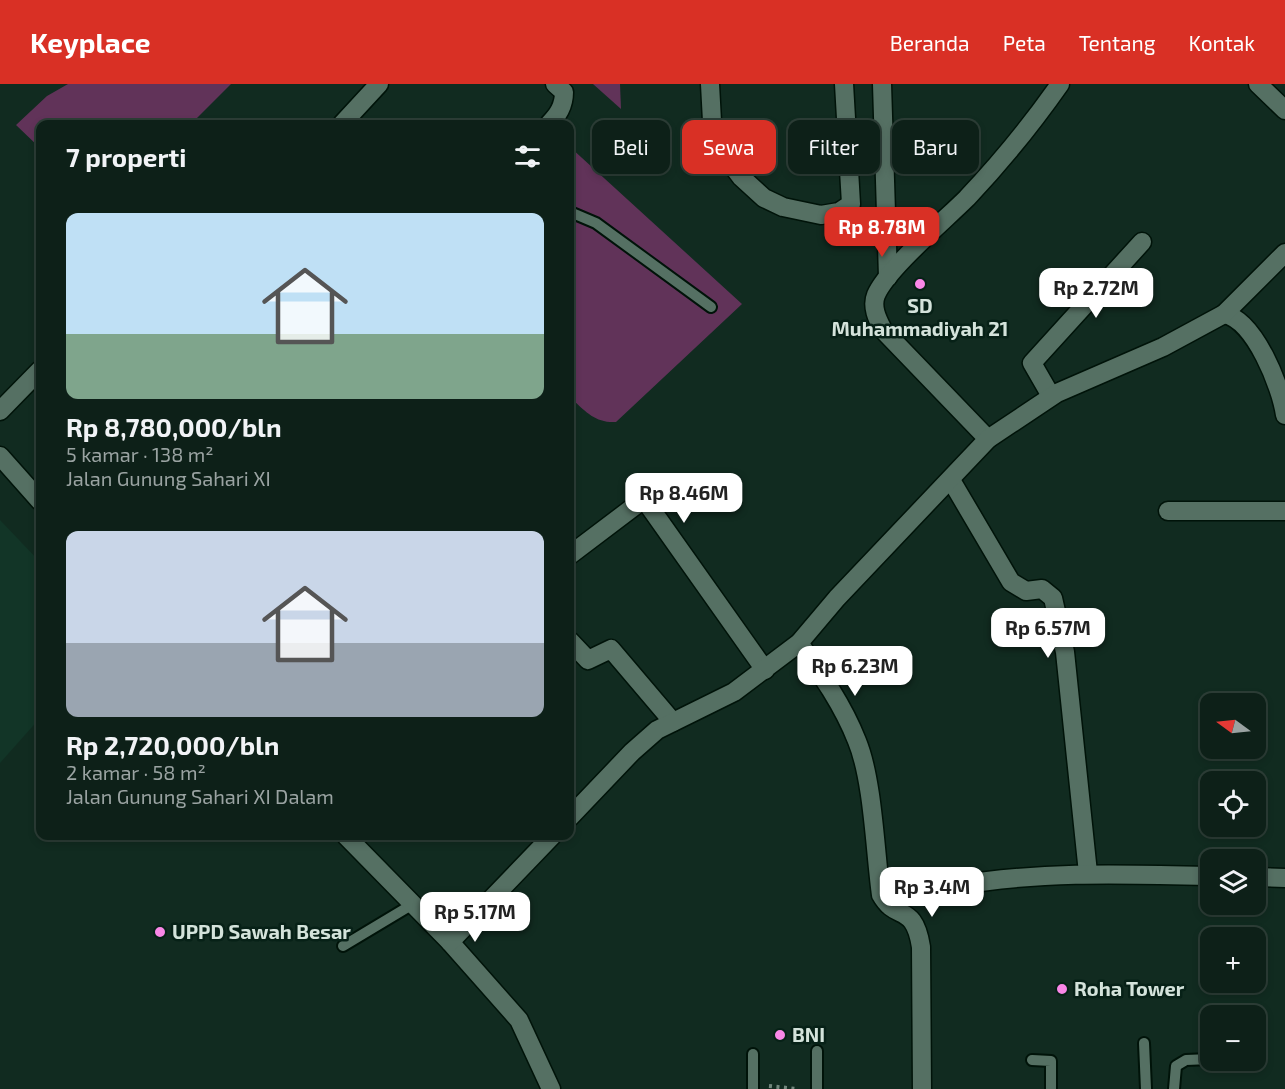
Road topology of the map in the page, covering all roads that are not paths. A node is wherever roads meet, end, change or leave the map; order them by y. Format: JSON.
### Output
{"nodes":[{"id":1,"x":379,"y":84,"type":"edge"},
{"id":2,"x":555,"y":84,"type":"edge"},
{"id":3,"x":711,"y":84,"type":"edge"},
{"id":4,"x":844,"y":84,"type":"edge"},
{"id":5,"x":882,"y":84,"type":"edge"},
{"id":6,"x":1060,"y":84,"type":"edge"},
{"id":7,"x":1258,"y":84,"type":"edge"},
{"id":8,"x":1285,"y":110,"type":"edge"},
{"id":9,"x":346,"y":120,"type":"edge"},
{"id":10,"x":553,"y":120,"type":"edge"},
{"id":11,"x":574,"y":214,"type":"edge"},
{"id":12,"x":1142,"y":242,"type":"dead end"},
{"id":13,"x":1285,"y":253,"type":"edge"},
{"id":14,"x":888,"y":277,"type":"junction"},
{"id":15,"x":711,"y":307,"type":"dead end"},
{"id":16,"x":1224,"y":314,"type":"junction"},
{"id":17,"x":36,"y":374,"type":"edge"},
{"id":18,"x":1051,"y":396,"type":"junction"},
{"id":19,"x":0,"y":411,"type":"edge"},
{"id":20,"x":1285,"y":415,"type":"edge"},
{"id":21,"x":988,"y":439,"type":"junction"},
{"id":22,"x":0,"y":456,"type":"edge"},
{"id":23,"x":951,"y":480,"type":"junction"},
{"id":24,"x":36,"y":496,"type":"edge"},
{"id":25,"x":1168,"y":511,"type":"dead end"},
{"id":26,"x":1285,"y":512,"type":"edge"},
{"id":27,"x":574,"y":552,"type":"edge"},
{"id":28,"x":799,"y":643,"type":"junction"},
{"id":29,"x":574,"y":645,"type":"edge"},
{"id":30,"x":765,"y":670,"type":"junction"},
{"id":31,"x":673,"y":722,"type":"junction"},
{"id":32,"x":574,"y":813,"type":"edge"},
{"id":33,"x":350,"y":840,"type":"edge"},
{"id":34,"x":548,"y":840,"type":"edge"},
{"id":35,"x":1088,"y":873,"type":"junction"},
{"id":36,"x":1200,"y":876,"type":"edge"},
{"id":37,"x":1266,"y":877,"type":"edge"},
{"id":38,"x":1285,"y":878,"type":"edge"},
{"id":39,"x":413,"y":904,"type":"junction"},
{"id":40,"x":888,"y":904,"type":"junction"},
{"id":41,"x":450,"y":942,"type":"junction"},
{"id":42,"x":343,"y":946,"type":"dead end"},
{"id":43,"x":1144,"y":1043,"type":"dead end"},
{"id":44,"x":817,"y":1051,"type":"dead end"},
{"id":45,"x":753,"y":1054,"type":"dead end"},
{"id":46,"x":1200,"y":1059,"type":"edge"},
{"id":47,"x":1032,"y":1060,"type":"dead end"},
{"id":48,"x":551,"y":1089,"type":"edge"},
{"id":49,"x":753,"y":1089,"type":"edge"},
{"id":50,"x":817,"y":1089,"type":"edge"},
{"id":51,"x":922,"y":1089,"type":"edge"},
{"id":52,"x":1051,"y":1089,"type":"edge"},
{"id":53,"x":1146,"y":1089,"type":"edge"},
{"id":54,"x":1174,"y":1089,"type":"edge"}],
"edges":[{"from":1,"to":9,"type":"street"},
{"from":2,"to":10,"type":"street"},
{"from":3,"to":4,"type":"street"},
{"from":5,"to":14,"type":"street"},
{"from":6,"to":14,"type":"street"},
{"from":7,"to":8,"type":"street"},
{"from":11,"to":15,"type":"lane"},
{"from":12,"to":18,"type":"street"},
{"from":13,"to":16,"type":"street"},
{"from":14,"to":21,"type":"street"},
{"from":16,"to":18,"type":"street"},
{"from":16,"to":20,"type":"street"},
{"from":17,"to":19,"type":"street"},
{"from":18,"to":21,"type":"street"},
{"from":21,"to":23,"type":"street"},
{"from":22,"to":24,"type":"street"},
{"from":23,"to":28,"type":"street"},
{"from":23,"to":35,"type":"street"},
{"from":25,"to":26,"type":"street"},
{"from":27,"to":30,"type":"street"},
{"from":28,"to":30,"type":"street"},
{"from":28,"to":40,"type":"street"},
{"from":29,"to":31,"type":"street"},
{"from":30,"to":31,"type":"street"},
{"from":31,"to":32,"type":"street"},
{"from":33,"to":39,"type":"street"},
{"from":34,"to":41,"type":"street"},
{"from":35,"to":36,"type":"street"},
{"from":35,"to":40,"type":"street"},
{"from":37,"to":38,"type":"street"},
{"from":39,"to":41,"type":"street"},
{"from":39,"to":42,"type":"lane"},
{"from":40,"to":51,"type":"street"},
{"from":41,"to":48,"type":"street"},
{"from":43,"to":53,"type":"lane"},
{"from":44,"to":50,"type":"lane"},
{"from":45,"to":49,"type":"lane"},
{"from":46,"to":54,"type":"lane"},
{"from":47,"to":52,"type":"lane"}]}
